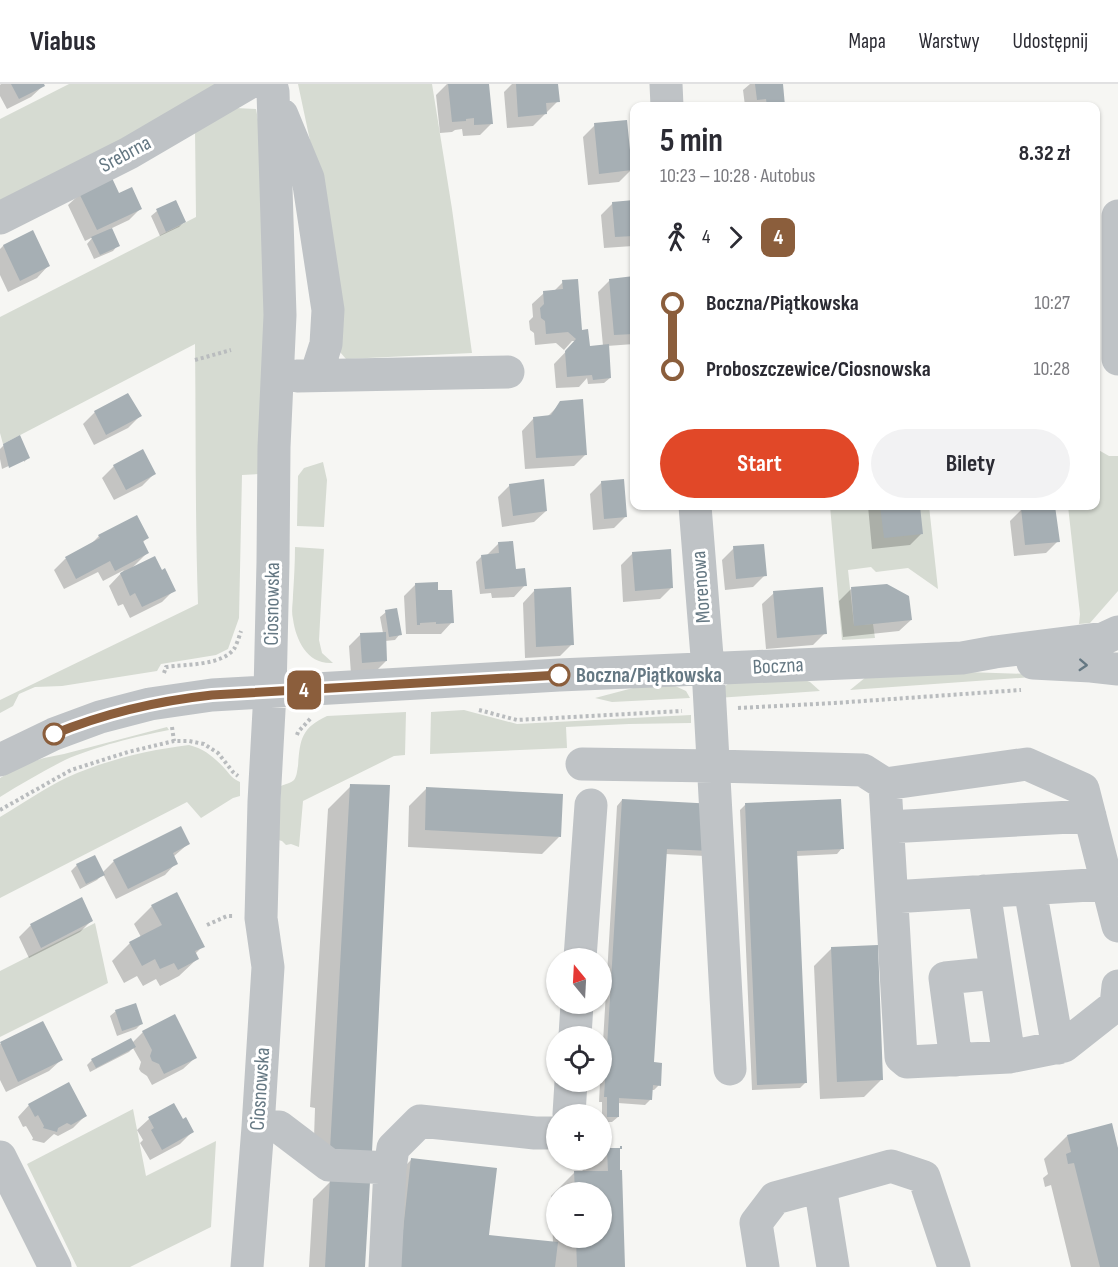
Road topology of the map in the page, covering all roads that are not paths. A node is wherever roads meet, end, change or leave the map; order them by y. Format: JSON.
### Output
{"nodes":[{"id":1,"x":666,"y":84,"type":"edge"},
{"id":2,"x":264,"y":87,"type":"edge"},
{"id":3,"x":667,"y":102,"type":"edge"},
{"id":4,"x":1118,"y":216,"type":"edge"},
{"id":5,"x":0,"y":218,"type":"edge"},
{"id":6,"x":1118,"y":359,"type":"edge"},
{"id":7,"x":508,"y":372,"type":"dead end"},
{"id":8,"x":316,"y":375,"type":"junction"},
{"id":9,"x":277,"y":376,"type":"junction"},
{"id":10,"x":695,"y":510,"type":"edge"},
{"id":11,"x":1118,"y":632,"type":"edge"},
{"id":12,"x":962,"y":658,"type":"junction"},
{"id":13,"x":708,"y":669,"type":"junction"},
{"id":14,"x":1118,"y":669,"type":"edge"},
{"id":15,"x":270,"y":692,"type":"junction"},
{"id":16,"x":0,"y":760,"type":"edge"},
{"id":17,"x":582,"y":764,"type":"dead end"},
{"id":18,"x":714,"y":766,"type":"junction"},
{"id":19,"x":885,"y":784,"type":"junction"},
{"id":20,"x":591,"y":805,"type":"dead end"},
{"id":21,"x":1090,"y":816,"type":"junction"},
{"id":22,"x":888,"y":827,"type":"junction"},
{"id":23,"x":1107,"y":884,"type":"junction"},
{"id":24,"x":1030,"y":888,"type":"junction"},
{"id":25,"x":984,"y":891,"type":"junction"},
{"id":26,"x":892,"y":897,"type":"junction"},
{"id":27,"x":1118,"y":926,"type":"edge"},
{"id":28,"x":581,"y":948,"type":"edge"},
{"id":29,"x":996,"y":973,"type":"junction"},
{"id":30,"x":1118,"y":986,"type":"edge"},
{"id":31,"x":1058,"y":1047,"type":"junction"},
{"id":32,"x":1009,"y":1057,"type":"junction"},
{"id":33,"x":956,"y":1060,"type":"junction"},
{"id":34,"x":730,"y":1069,"type":"dead end"},
{"id":35,"x":258,"y":1127,"type":"junction"},
{"id":36,"x":546,"y":1133,"type":"edge"},
{"id":37,"x":0,"y":1157,"type":"edge"},
{"id":38,"x":390,"y":1168,"type":"junction"},
{"id":39,"x":820,"y":1186,"type":"junction"},
{"id":40,"x":55,"y":1267,"type":"edge"},
{"id":41,"x":247,"y":1267,"type":"edge"},
{"id":42,"x":385,"y":1267,"type":"edge"},
{"id":43,"x":763,"y":1267,"type":"edge"},
{"id":44,"x":833,"y":1267,"type":"edge"},
{"id":45,"x":954,"y":1267,"type":"edge"}],
"edges":[{"from":1,"to":3,"type":"street"},
{"from":2,"to":5,"type":"street","name":"Srebrna"},
{"from":2,"to":8,"type":"street"},
{"from":2,"to":9,"type":"street","name":"Ciosnowska"},
{"from":4,"to":6,"type":"street"},
{"from":7,"to":8,"type":"street"},
{"from":8,"to":9,"type":"street"},
{"from":9,"to":15,"type":"street","name":"Ciosnowska"},
{"from":10,"to":13,"type":"street","name":"Morenowa"},
{"from":11,"to":12,"type":"street","name":"Boczna"},
{"from":12,"to":13,"type":"street","name":"Boczna"},
{"from":12,"to":14,"type":"street","name":"Boczna","one_way":true},
{"from":13,"to":15,"type":"street","name":"Boczna"},
{"from":13,"to":18,"type":"street","name":"Morenowa"},
{"from":15,"to":16,"type":"street","name":"Boczna"},
{"from":15,"to":35,"type":"street","name":"Ciosnowska"},
{"from":17,"to":18,"type":"street"},
{"from":18,"to":19,"type":"street"},
{"from":18,"to":34,"type":"street","name":"Morenowa"},
{"from":19,"to":21,"type":"street"},
{"from":19,"to":22,"type":"street"},
{"from":20,"to":28,"type":"street"},
{"from":21,"to":22,"type":"street"},
{"from":21,"to":23,"type":"street"},
{"from":22,"to":26,"type":"street"},
{"from":23,"to":24,"type":"street"},
{"from":23,"to":27,"type":"street"},
{"from":24,"to":25,"type":"street"},
{"from":24,"to":31,"type":"street"},
{"from":25,"to":26,"type":"street"},
{"from":25,"to":29,"type":"street"},
{"from":26,"to":33,"type":"street"},
{"from":29,"to":32,"type":"street"},
{"from":29,"to":33,"type":"street"},
{"from":30,"to":31,"type":"street"},
{"from":31,"to":32,"type":"street"},
{"from":32,"to":33,"type":"street"},
{"from":35,"to":38,"type":"street"},
{"from":35,"to":41,"type":"street","name":"Ciosnowska"},
{"from":36,"to":38,"type":"street"},
{"from":37,"to":40,"type":"street"},
{"from":38,"to":42,"type":"street"},
{"from":39,"to":43,"type":"street"},
{"from":39,"to":44,"type":"street"},
{"from":39,"to":45,"type":"street"}]}
